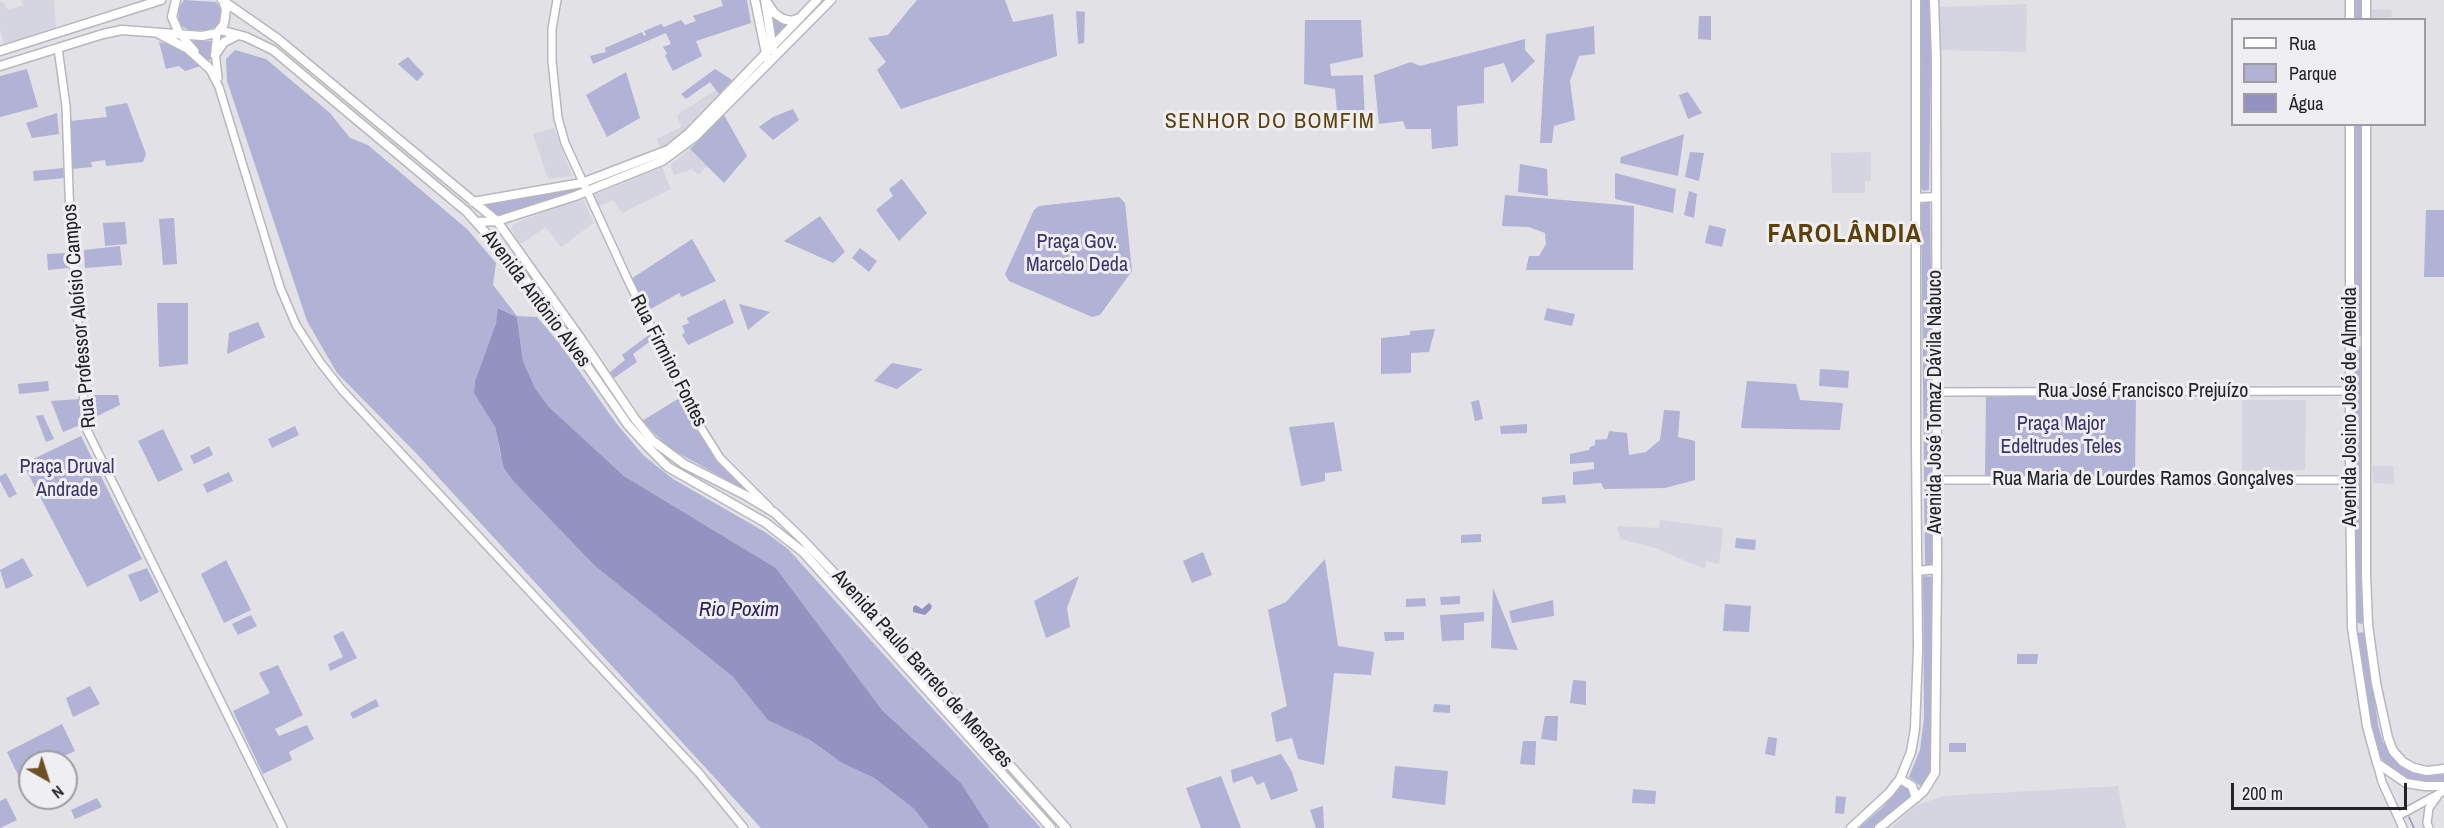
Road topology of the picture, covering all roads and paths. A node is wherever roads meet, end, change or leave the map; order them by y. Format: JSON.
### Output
{"nodes":[{"id":1,"x":161,"y":0,"type":"edge"},
{"id":2,"x":176,"y":0,"type":"edge"},
{"id":3,"x":556,"y":0,"type":"edge"},
{"id":4,"x":755,"y":0,"type":"edge"},
{"id":5,"x":765,"y":0,"type":"edge"},
{"id":6,"x":817,"y":0,"type":"edge"},
{"id":7,"x":831,"y":0,"type":"edge"},
{"id":8,"x":1916,"y":0,"type":"edge"},
{"id":9,"x":1934,"y":0,"type":"edge"},
{"id":10,"x":2350,"y":0,"type":"edge"},
{"id":11,"x":2366,"y":0,"type":"edge"},
{"id":12,"x":223,"y":1,"type":"edge"},
{"id":13,"x":800,"y":18,"type":"junction"},
{"id":14,"x":2350,"y":18,"type":"edge"},
{"id":15,"x":2366,"y":18,"type":"edge"},
{"id":16,"x":156,"y":32,"type":"junction"},
{"id":17,"x":218,"y":32,"type":"junction"},
{"id":18,"x":180,"y":34,"type":"junction"},
{"id":19,"x":238,"y":34,"type":"junction"},
{"id":20,"x":58,"y":48,"type":"junction"},
{"id":21,"x":769,"y":50,"type":"junction"},
{"id":22,"x":0,"y":51,"type":"edge"},
{"id":23,"x":215,"y":55,"type":"junction"},
{"id":24,"x":771,"y":61,"type":"junction"},
{"id":25,"x":0,"y":66,"type":"edge"},
{"id":26,"x":210,"y":69,"type":"junction"},
{"id":27,"x":219,"y":87,"type":"junction"},
{"id":28,"x":2350,"y":126,"type":"edge"},
{"id":29,"x":2366,"y":126,"type":"edge"},
{"id":30,"x":582,"y":183,"type":"junction"},
{"id":31,"x":586,"y":192,"type":"junction"},
{"id":32,"x":1936,"y":197,"type":"junction"},
{"id":33,"x":1917,"y":198,"type":"junction"},
{"id":34,"x":474,"y":201,"type":"junction"},
{"id":35,"x":467,"y":212,"type":"junction"},
{"id":36,"x":497,"y":221,"type":"junction"},
{"id":37,"x":477,"y":222,"type":"junction"},
{"id":38,"x":2350,"y":342,"type":"junction"},
{"id":39,"x":2368,"y":342,"type":"junction"},
{"id":40,"x":2350,"y":391,"type":"junction"},
{"id":41,"x":1936,"y":392,"type":"junction"},
{"id":42,"x":1936,"y":480,"type":"junction"},
{"id":43,"x":2350,"y":480,"type":"junction"},
{"id":44,"x":775,"y":513,"type":"junction"},
{"id":45,"x":784,"y":536,"type":"joint"},
{"id":46,"x":1937,"y":569,"type":"junction"},
{"id":47,"x":1917,"y":571,"type":"junction"},
{"id":48,"x":2368,"y":625,"type":"junction"},
{"id":49,"x":2352,"y":627,"type":"junction"},
{"id":50,"x":2377,"y":763,"type":"junction"},
{"id":51,"x":2444,"y":769,"type":"edge"},
{"id":52,"x":1900,"y":779,"type":"junction"},
{"id":53,"x":2442,"y":791,"type":"edge"},
{"id":54,"x":1916,"y":798,"type":"junction"},
{"id":55,"x":2398,"y":816,"type":"junction"},
{"id":56,"x":283,"y":828,"type":"edge"},
{"id":57,"x":744,"y":828,"type":"edge"},
{"id":58,"x":1051,"y":828,"type":"edge"},
{"id":59,"x":1066,"y":828,"type":"edge"},
{"id":60,"x":1851,"y":828,"type":"edge"},
{"id":61,"x":1879,"y":828,"type":"edge"},
{"id":62,"x":2403,"y":828,"type":"edge"},
{"id":63,"x":2429,"y":828,"type":"edge"}],
"edges":[{"from":1,"to":22,"type":"main road"},
{"from":2,"to":18,"type":"main road"},
{"from":3,"to":30,"type":"street","name":"Rua Firmino Fontes"},
{"from":4,"to":21,"type":"main road"},
{"from":5,"to":13,"type":"main road"},
{"from":5,"to":21,"type":"main road"},
{"from":6,"to":13,"type":"main road"},
{"from":7,"to":24,"type":"main road"},
{"from":8,"to":33,"type":"main road","name":"Avenida José Tomaz Dávila Nabuco"},
{"from":9,"to":32,"type":"main road","name":"Avenida José Tomaz Dávila Nabuco"},
{"from":10,"to":14,"type":"main road"},
{"from":11,"to":15,"type":"main road"},
{"from":12,"to":17,"type":"main road"},
{"from":12,"to":34,"type":"main road","name":"Avenida Antônio Alves"},
{"from":13,"to":21,"type":"main road"},
{"from":16,"to":18,"type":"main road","name":"Avenida Antônio Alves"},
{"from":16,"to":20,"type":"main road","name":"Avenida Antônio Alves"},
{"from":16,"to":26,"type":"main road"},
{"from":17,"to":18,"type":"main road","name":"Avenida Antônio Alves"},
{"from":17,"to":19,"type":"main road","name":"Avenida Antônio Alves"},
{"from":17,"to":23,"type":"street"},
{"from":18,"to":26,"type":"street"},
{"from":19,"to":23,"type":"main road"},
{"from":19,"to":35,"type":"main road","name":"Avenida Antônio Alves"},
{"from":20,"to":25,"type":"main road","name":"Avenida Antônio Alves"},
{"from":20,"to":56,"type":"street","name":"Rua Professor Aloísio Campos"},
{"from":21,"to":24,"type":"main road"},
{"from":21,"to":30,"type":"main road"},
{"from":23,"to":27,"type":"street"},
{"from":24,"to":31,"type":"main road"},
{"from":26,"to":27,"type":"street"},
{"from":27,"to":57,"type":"street"},
{"from":28,"to":38,"type":"main road","name":"Avenida Josino José de Almeida"},
{"from":29,"to":39,"type":"main road","name":"Avenida Josino José de Almeida"},
{"from":30,"to":31,"type":"street","name":"Rua Firmino Fontes"},
{"from":30,"to":34,"type":"main road"},
{"from":31,"to":36,"type":"main road"},
{"from":31,"to":44,"type":"street","name":"Rua Firmino Fontes"},
{"from":32,"to":33,"type":"main road"},
{"from":32,"to":41,"type":"main road","name":"Avenida José Tomaz Dávila Nabuco"},
{"from":33,"to":47,"type":"main road","name":"Avenida José Tomaz Dávila Nabuco"},
{"from":34,"to":35,"type":"main road"},
{"from":34,"to":36,"type":"main road","name":"Avenida Antônio Alves"},
{"from":35,"to":37,"type":"main road","name":"Avenida Antônio Alves"},
{"from":36,"to":37,"type":"main road"},
{"from":36,"to":44,"type":"main road","name":"Avenida Antônio Alves"},
{"from":37,"to":45,"type":"main road","name":"Avenida Antônio Alves"},
{"from":38,"to":39,"type":"main road"},
{"from":38,"to":40,"type":"main road","name":"Avenida Josino José de Almeida"},
{"from":39,"to":48,"type":"main road","name":"Avenida Josino José de Almeida"},
{"from":40,"to":41,"type":"street","name":"Rua José Francisco Prejuízo"},
{"from":40,"to":43,"type":"main road","name":"Avenida Josino José de Almeida"},
{"from":41,"to":42,"type":"main road","name":"Avenida José Tomaz Dávila Nabuco"},
{"from":42,"to":43,"type":"street","name":"Rua Maria de Lourdes Ramos Gonçalves"},
{"from":42,"to":46,"type":"main road","name":"Avenida José Tomaz Dávila Nabuco"},
{"from":43,"to":49,"type":"main road","name":"Avenida Josino José de Almeida"},
{"from":44,"to":59,"type":"main road","name":"Avenida Paulo Barreto de Menezes"},
{"from":45,"to":58,"type":"main road","name":"Avenida Paulo Barreto de Menezes"},
{"from":46,"to":47,"type":"main road"},
{"from":46,"to":54,"type":"main road","name":"Avenida José Tomaz Dávila Nabuco"},
{"from":47,"to":52,"type":"main road","name":"Avenida José Tomaz Dávila Nabuco"},
{"from":48,"to":49,"type":"main road"},
{"from":48,"to":51,"type":"main road","name":"Avenida Josino José de Almeida"},
{"from":49,"to":50,"type":"main road","name":"Avenida Josino José de Almeida"},
{"from":50,"to":53,"type":"main road"},
{"from":50,"to":55,"type":"street"},
{"from":52,"to":54,"type":"main road"},
{"from":52,"to":60,"type":"main road","name":"Avenida José Tomaz Dávila Nabuco"},
{"from":53,"to":55,"type":"street"},
{"from":53,"to":63,"type":"street"},
{"from":54,"to":61,"type":"main road","name":"Avenida José Tomaz Dávila Nabuco"},
{"from":55,"to":62,"type":"street"}]}
